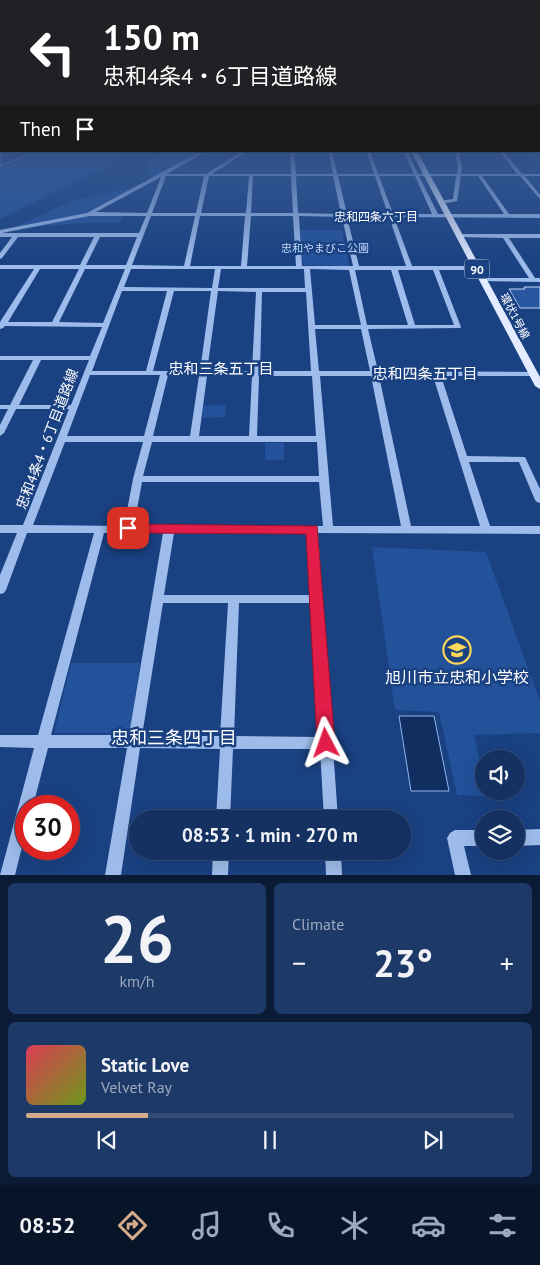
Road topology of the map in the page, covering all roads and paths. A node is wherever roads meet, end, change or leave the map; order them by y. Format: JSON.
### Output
{"nodes":[{"id":1,"x":143,"y":185,"type":"edge"},
{"id":2,"x":159,"y":185,"type":"edge"},
{"id":3,"x":205,"y":185,"type":"edge"},
{"id":4,"x":250,"y":185,"type":"edge"},
{"id":5,"x":294,"y":185,"type":"edge"},
{"id":6,"x":338,"y":185,"type":"edge"},
{"id":7,"x":380,"y":185,"type":"edge"},
{"id":8,"x":421,"y":185,"type":"edge"},
{"id":9,"x":432,"y":185,"type":"edge"},
{"id":10,"x":457,"y":185,"type":"edge"},
{"id":11,"x":487,"y":185,"type":"edge"},
{"id":12,"x":529,"y":185,"type":"edge"},
{"id":13,"x":540,"y":198,"type":"edge"},
{"id":14,"x":441,"y":202,"type":"junction"},
{"id":15,"x":88,"y":214,"type":"junction"},
{"id":16,"x":148,"y":215,"type":"junction"},
{"id":17,"x":198,"y":215,"type":"junction"},
{"id":18,"x":247,"y":215,"type":"junction"},
{"id":19,"x":344,"y":215,"type":"junction"},
{"id":20,"x":296,"y":216,"type":"junction"},
{"id":21,"x":390,"y":216,"type":"junction"},
{"id":22,"x":436,"y":216,"type":"junction"},
{"id":23,"x":448,"y":216,"type":"junction"},
{"id":24,"x":508,"y":216,"type":"junction"},
{"id":25,"x":540,"y":216,"type":"edge"},
{"id":26,"x":0,"y":234,"type":"edge"},
{"id":27,"x":16,"y":235,"type":"junction"},
{"id":28,"x":98,"y":235,"type":"junction"},
{"id":29,"x":141,"y":235,"type":"junction"},
{"id":30,"x":459,"y":236,"type":"junction"},
{"id":31,"x":505,"y":236,"type":"junction"},
{"id":32,"x":540,"y":236,"type":"edge"},
{"id":33,"x":0,"y":257,"type":"edge"},
{"id":34,"x":0,"y":267,"type":"edge"},
{"id":35,"x":38,"y":267,"type":"junction"},
{"id":36,"x":83,"y":267,"type":"junction"},
{"id":37,"x":128,"y":268,"type":"junction"},
{"id":38,"x":186,"y":268,"type":"junction"},
{"id":39,"x":218,"y":268,"type":"junction"},
{"id":40,"x":244,"y":268,"type":"junction"},
{"id":41,"x":303,"y":268,"type":"junction"},
{"id":42,"x":354,"y":268,"type":"junction"},
{"id":43,"x":394,"y":268,"type":"junction"},
{"id":44,"x":410,"y":268,"type":"junction"},
{"id":45,"x":435,"y":268,"type":"junction"},
{"id":46,"x":477,"y":268,"type":"junction"},
{"id":47,"x":483,"y":280,"type":"junction"},
{"id":48,"x":537,"y":280,"type":"edge"},
{"id":49,"x":120,"y":289,"type":"junction"},
{"id":50,"x":171,"y":289,"type":"junction"},
{"id":51,"x":215,"y":290,"type":"junction"},
{"id":52,"x":259,"y":290,"type":"junction"},
{"id":53,"x":308,"y":290,"type":"junction"},
{"id":54,"x":55,"y":324,"type":"junction"},
{"id":55,"x":106,"y":325,"type":"junction"},
{"id":56,"x":1,"y":326,"type":"edge"},
{"id":57,"x":311,"y":327,"type":"junction"},
{"id":58,"x":365,"y":327,"type":"junction"},
{"id":59,"x":412,"y":327,"type":"junction"},
{"id":60,"x":0,"y":358,"type":"edge"},
{"id":61,"x":38,"y":358,"type":"junction"},
{"id":62,"x":93,"y":358,"type":"junction"},
{"id":63,"x":535,"y":371,"type":"edge"},
{"id":64,"x":88,"y":373,"type":"junction"},
{"id":65,"x":149,"y":373,"type":"junction"},
{"id":66,"x":164,"y":373,"type":"junction"},
{"id":67,"x":203,"y":373,"type":"junction"},
{"id":68,"x":256,"y":373,"type":"junction"},
{"id":69,"x":315,"y":374,"type":"junction"},
{"id":70,"x":374,"y":374,"type":"junction"},
{"id":71,"x":436,"y":374,"type":"junction"},
{"id":72,"x":540,"y":386,"type":"edge"},
{"id":73,"x":0,"y":407,"type":"edge"},
{"id":74,"x":13,"y":407,"type":"junction"},
{"id":75,"x":74,"y":407,"type":"junction"},
{"id":76,"x":0,"y":433,"type":"edge"},
{"id":77,"x":194,"y":438,"type":"junction"},
{"id":78,"x":253,"y":438,"type":"junction"},
{"id":79,"x":62,"y":439,"type":"junction"},
{"id":80,"x":149,"y":439,"type":"junction"},
{"id":81,"x":320,"y":439,"type":"junction"},
{"id":82,"x":464,"y":459,"type":"junction"},
{"id":83,"x":138,"y":479,"type":"junction"},
{"id":84,"x":323,"y":479,"type":"junction"},
{"id":85,"x":540,"y":500,"type":"edge"},
{"id":86,"x":128,"y":528,"type":"junction"},
{"id":87,"x":0,"y":529,"type":"edge"},
{"id":88,"x":25,"y":529,"type":"junction"},
{"id":89,"x":100,"y":529,"type":"junction"},
{"id":90,"x":169,"y":529,"type":"junction"},
{"id":91,"x":312,"y":529,"type":"junction"},
{"id":92,"x":328,"y":529,"type":"junction"},
{"id":93,"x":407,"y":529,"type":"junction"},
{"id":94,"x":486,"y":530,"type":"junction"},
{"id":95,"x":540,"y":530,"type":"edge"},
{"id":96,"x":0,"y":590,"type":"edge"},
{"id":97,"x":159,"y":599,"type":"junction"},
{"id":98,"x":234,"y":599,"type":"junction"},
{"id":99,"x":317,"y":599,"type":"junction"},
{"id":100,"x":0,"y":741,"type":"edge"},
{"id":101,"x":43,"y":742,"type":"junction"},
{"id":102,"x":136,"y":743,"type":"junction"},
{"id":103,"x":326,"y":743,"type":"junction"},
{"id":104,"x":227,"y":744,"type":"junction"},
{"id":105,"x":223,"y":810,"type":"edge"},
{"id":106,"x":330,"y":810,"type":"edge"},
{"id":107,"x":540,"y":837,"type":"edge"},
{"id":108,"x":475,"y":838,"type":"edge"},
{"id":109,"x":525,"y":838,"type":"edge"},
{"id":110,"x":221,"y":860,"type":"edge"},
{"id":111,"x":333,"y":860,"type":"edge"},
{"id":112,"x":7,"y":875,"type":"edge"},
{"id":113,"x":113,"y":875,"type":"edge"},
{"id":114,"x":220,"y":875,"type":"edge"},
{"id":115,"x":334,"y":875,"type":"edge"},
{"id":116,"x":463,"y":875,"type":"edge"}],
"edges":[{"from":1,"to":15,"type":"street"},
{"from":2,"to":16,"type":"street","name":"忠和4条4・6丁目道路線"},
{"from":3,"to":17,"type":"street"},
{"from":4,"to":18,"type":"street"},
{"from":5,"to":20,"type":"street"},
{"from":6,"to":19,"type":"street"},
{"from":7,"to":21,"type":"street"},
{"from":8,"to":22,"type":"street"},
{"from":9,"to":14,"type":"main road","name":"環状1号線","number":"90"},
{"from":10,"to":14,"type":"street"},
{"from":11,"to":24,"type":"street"},
{"from":12,"to":13,"type":"street"},
{"from":14,"to":23,"type":"main road","name":"環状1号線","number":"90"},
{"from":15,"to":16,"type":"street"},
{"from":15,"to":26,"type":"street"},
{"from":16,"to":17,"type":"street"},
{"from":16,"to":29,"type":"street","name":"忠和4条4・6丁目道路線"},
{"from":17,"to":18,"type":"street"},
{"from":17,"to":38,"type":"street"},
{"from":18,"to":20,"type":"street"},
{"from":18,"to":40,"type":"street"},
{"from":19,"to":20,"type":"street"},
{"from":19,"to":21,"type":"street"},
{"from":19,"to":42,"type":"street"},
{"from":20,"to":41,"type":"street"},
{"from":21,"to":22,"type":"street"},
{"from":21,"to":44,"type":"street"},
{"from":22,"to":23,"type":"street"},
{"from":23,"to":24,"type":"street"},
{"from":23,"to":30,"type":"main road","name":"環状1号線","number":"90"},
{"from":24,"to":25,"type":"street"},
{"from":26,"to":27,"type":"street"},
{"from":27,"to":28,"type":"street"},
{"from":27,"to":33,"type":"street"},
{"from":28,"to":29,"type":"street"},
{"from":28,"to":36,"type":"street"},
{"from":29,"to":37,"type":"street","name":"忠和4条4・6丁目道路線"},
{"from":30,"to":31,"type":"street"},
{"from":30,"to":46,"type":"main road","name":"環状1号線","number":"90"},
{"from":31,"to":32,"type":"street"},
{"from":31,"to":48,"type":"street"},
{"from":34,"to":35,"type":"street"},
{"from":35,"to":36,"type":"street"},
{"from":35,"to":56,"type":"street"},
{"from":36,"to":37,"type":"street"},
{"from":36,"to":54,"type":"street"},
{"from":37,"to":38,"type":"street"},
{"from":37,"to":49,"type":"street","name":"忠和4条4・6丁目道路線"},
{"from":38,"to":39,"type":"street"},
{"from":39,"to":40,"type":"street"},
{"from":39,"to":51,"type":"street"},
{"from":40,"to":41,"type":"street"},
{"from":41,"to":42,"type":"street"},
{"from":41,"to":53,"type":"street"},
{"from":42,"to":43,"type":"street"},
{"from":42,"to":58,"type":"street"},
{"from":43,"to":44,"type":"street"},
{"from":43,"to":59,"type":"street"},
{"from":44,"to":45,"type":"street"},
{"from":45,"to":46,"type":"street"},
{"from":45,"to":59,"type":"street"},
{"from":46,"to":47,"type":"main road","name":"環状1号線","number":"90"},
{"from":47,"to":48,"type":"street"},
{"from":47,"to":63,"type":"main road","name":"環状1号線","number":"90"},
{"from":49,"to":50,"type":"street"},
{"from":49,"to":55,"type":"street","name":"忠和4条4・6丁目道路線"},
{"from":50,"to":51,"type":"street"},
{"from":50,"to":65,"type":"street"},
{"from":51,"to":52,"type":"street"},
{"from":51,"to":67,"type":"street"},
{"from":52,"to":53,"type":"street"},
{"from":52,"to":68,"type":"street"},
{"from":53,"to":57,"type":"street"},
{"from":54,"to":55,"type":"street"},
{"from":54,"to":56,"type":"street"},
{"from":55,"to":62,"type":"street","name":"忠和4条4・6丁目道路線"},
{"from":57,"to":58,"type":"street"},
{"from":57,"to":69,"type":"street"},
{"from":58,"to":59,"type":"street"},
{"from":58,"to":70,"type":"street"},
{"from":60,"to":61,"type":"street"},
{"from":61,"to":62,"type":"street"},
{"from":61,"to":74,"type":"street"},
{"from":62,"to":64,"type":"street","name":"忠和4条4・6丁目道路線"},
{"from":63,"to":71,"type":"street"},
{"from":63,"to":72,"type":"main road","name":"環状1号線","number":"90"},
{"from":64,"to":65,"type":"street"},
{"from":64,"to":75,"type":"street","name":"忠和4条4・6丁目道路線"},
{"from":65,"to":66,"type":"street"},
{"from":66,"to":67,"type":"street"},
{"from":66,"to":80,"type":"street"},
{"from":67,"to":68,"type":"street"},
{"from":67,"to":77,"type":"street"},
{"from":68,"to":69,"type":"street"},
{"from":68,"to":78,"type":"street"},
{"from":69,"to":70,"type":"street"},
{"from":69,"to":81,"type":"street"},
{"from":70,"to":71,"type":"street"},
{"from":70,"to":93,"type":"street"},
{"from":71,"to":82,"type":"street"},
{"from":73,"to":74,"type":"street"},
{"from":74,"to":75,"type":"street"},
{"from":74,"to":76,"type":"street"},
{"from":75,"to":79,"type":"street","name":"忠和4条4・6丁目道路線"},
{"from":77,"to":78,"type":"street"},
{"from":77,"to":80,"type":"street"},
{"from":78,"to":81,"type":"street"},
{"from":79,"to":80,"type":"street"},
{"from":79,"to":88,"type":"street","name":"忠和4条4・6丁目道路線"},
{"from":80,"to":83,"type":"street"},
{"from":81,"to":84,"type":"street"},
{"from":82,"to":85,"type":"street"},
{"from":82,"to":94,"type":"street"},
{"from":83,"to":84,"type":"street"},
{"from":83,"to":86,"type":"street"},
{"from":84,"to":92,"type":"street"},
{"from":86,"to":89,"type":"street","name":"忠和4条4・6丁目道路線"},
{"from":86,"to":90,"type":"street","name":"忠和4条4・6丁目道路線"},
{"from":87,"to":88,"type":"street"},
{"from":88,"to":89,"type":"street","name":"忠和4条4・6丁目道路線"},
{"from":88,"to":96,"type":"street"},
{"from":89,"to":101,"type":"street"},
{"from":90,"to":91,"type":"street","name":"忠和4条4・6丁目道路線"},
{"from":90,"to":97,"type":"street"},
{"from":91,"to":92,"type":"street","name":"忠和4条4・6丁目道路線"},
{"from":91,"to":99,"type":"street"},
{"from":92,"to":93,"type":"street","name":"忠和4条4・6丁目道路線"},
{"from":93,"to":94,"type":"street","name":"忠和4条4・6丁目道路線"},
{"from":94,"to":95,"type":"street","name":"忠和4条4・6丁目道路線"},
{"from":97,"to":98,"type":"street"},
{"from":97,"to":102,"type":"street"},
{"from":98,"to":99,"type":"street"},
{"from":98,"to":104,"type":"street"},
{"from":99,"to":103,"type":"street"},
{"from":100,"to":101,"type":"street"},
{"from":101,"to":102,"type":"street"},
{"from":101,"to":112,"type":"street"},
{"from":102,"to":104,"type":"street"},
{"from":102,"to":113,"type":"street"},
{"from":103,"to":104,"type":"street"},
{"from":103,"to":106,"type":"street"},
{"from":104,"to":105,"type":"street"},
{"from":107,"to":109,"type":"street"},
{"from":108,"to":116,"type":"street"},
{"from":110,"to":114,"type":"street"},
{"from":111,"to":115,"type":"street"}]}
